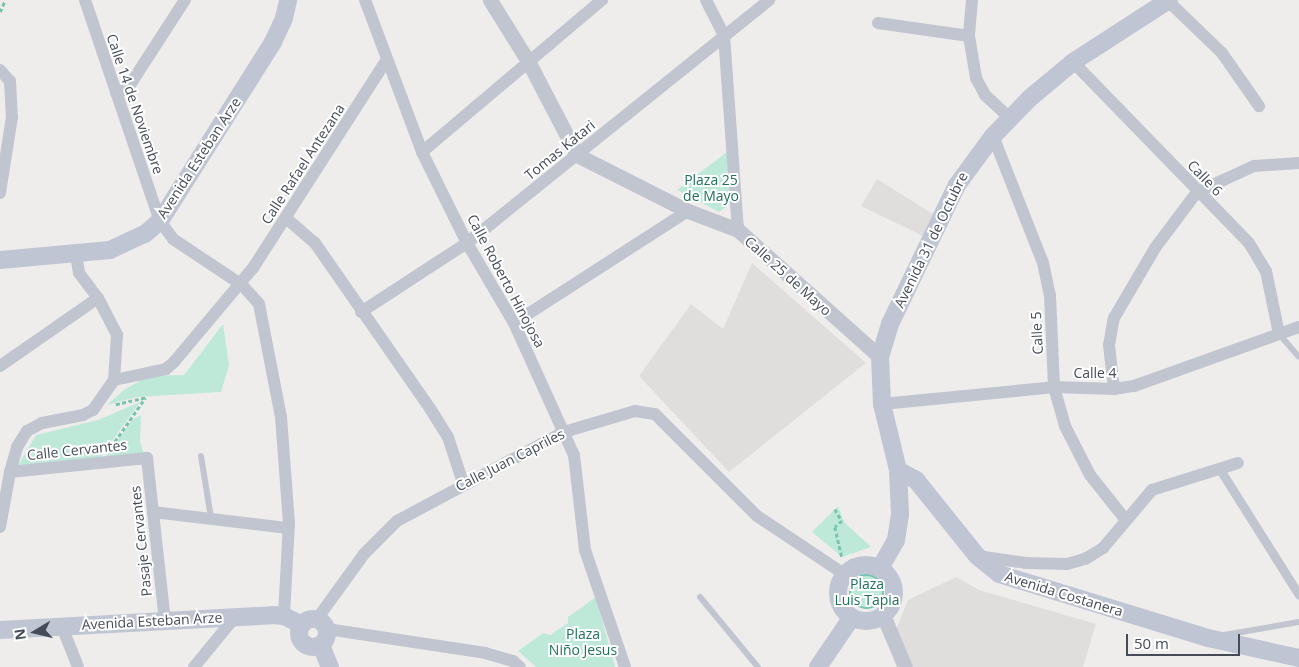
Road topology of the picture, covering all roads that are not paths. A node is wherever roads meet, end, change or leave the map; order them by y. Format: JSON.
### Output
{"nodes":[{"id":1,"x":85,"y":0,"type":"edge"},
{"id":2,"x":185,"y":0,"type":"edge"},
{"id":3,"x":288,"y":0,"type":"edge"},
{"id":4,"x":366,"y":0,"type":"edge"},
{"id":5,"x":490,"y":0,"type":"edge"},
{"id":6,"x":602,"y":0,"type":"edge"},
{"id":7,"x":706,"y":0,"type":"edge"},
{"id":8,"x":769,"y":0,"type":"edge"},
{"id":9,"x":972,"y":0,"type":"edge"},
{"id":10,"x":1160,"y":2,"type":"edge"},
{"id":11,"x":878,"y":22,"type":"dead end"},
{"id":12,"x":724,"y":35,"type":"junction"},
{"id":13,"x":969,"y":36,"type":"junction"},
{"id":14,"x":387,"y":59,"type":"junction"},
{"id":15,"x":528,"y":61,"type":"junction"},
{"id":16,"x":1072,"y":62,"type":"junction"},
{"id":17,"x":0,"y":70,"type":"edge"},
{"id":18,"x":116,"y":93,"type":"junction"},
{"id":19,"x":1259,"y":106,"type":"dead end"},
{"id":20,"x":1010,"y":118,"type":"junction"},
{"id":21,"x":993,"y":136,"type":"junction"},
{"id":22,"x":422,"y":152,"type":"junction"},
{"id":23,"x":577,"y":155,"type":"junction"},
{"id":24,"x":1299,"y":163,"type":"edge"},
{"id":25,"x":1197,"y":192,"type":"junction"},
{"id":26,"x":0,"y":193,"type":"edge"},
{"id":27,"x":688,"y":211,"type":"junction"},
{"id":28,"x":286,"y":218,"type":"junction"},
{"id":29,"x":160,"y":221,"type":"junction"},
{"id":30,"x":738,"y":230,"type":"junction"},
{"id":31,"x":467,"y":243,"type":"junction"},
{"id":32,"x":76,"y":254,"type":"junction"},
{"id":33,"x":0,"y":260,"type":"edge"},
{"id":34,"x":242,"y":285,"type":"junction"},
{"id":35,"x":98,"y":298,"type":"junction"},
{"id":36,"x":361,"y":312,"type":"junction"},
{"id":37,"x":514,"y":323,"type":"junction"},
{"id":38,"x":1299,"y":327,"type":"edge"},
{"id":39,"x":1279,"y":334,"type":"junction"},
{"id":40,"x":1299,"y":356,"type":"edge"},
{"id":41,"x":880,"y":357,"type":"junction"},
{"id":42,"x":0,"y":366,"type":"edge"},
{"id":43,"x":114,"y":380,"type":"junction"},
{"id":44,"x":1054,"y":387,"type":"junction"},
{"id":45,"x":1114,"y":390,"type":"junction"},
{"id":46,"x":882,"y":404,"type":"junction"},
{"id":47,"x":564,"y":432,"type":"junction"},
{"id":48,"x":201,"y":456,"type":"dead end"},
{"id":49,"x":147,"y":458,"type":"joint"},
{"id":50,"x":1238,"y":463,"type":"dead end"},
{"id":51,"x":1219,"y":468,"type":"junction"},
{"id":52,"x":898,"y":470,"type":"junction"},
{"id":53,"x":10,"y":472,"type":"junction"},
{"id":54,"x":463,"y":483,"type":"junction"},
{"id":55,"x":153,"y":512,"type":"junction"},
{"id":56,"x":211,"y":518,"type":"junction"},
{"id":57,"x":1125,"y":519,"type":"junction"},
{"id":58,"x":0,"y":527,"type":"edge"},
{"id":59,"x":288,"y":528,"type":"junction"},
{"id":60,"x":977,"y":556,"type":"junction"},
{"id":61,"x":843,"y":565,"type":"junction"},
{"id":62,"x":880,"y":568,"type":"junction"},
{"id":63,"x":1299,"y":595,"type":"edge"},
{"id":64,"x":700,"y":597,"type":"dead end"},
{"id":65,"x":883,"y":615,"type":"junction"},
{"id":66,"x":284,"y":616,"type":"junction"},
{"id":67,"x":235,"y":617,"type":"junction"},
{"id":68,"x":852,"y":617,"type":"junction"},
{"id":69,"x":165,"y":621,"type":"junction"},
{"id":70,"x":1299,"y":622,"type":"edge"},
{"id":71,"x":61,"y":624,"type":"junction"},
{"id":72,"x":0,"y":630,"type":"edge"},
{"id":73,"x":317,"y":630,"type":"junction"},
{"id":74,"x":1208,"y":638,"type":"junction"},
{"id":75,"x":1299,"y":658,"type":"edge"},
{"id":76,"x":78,"y":667,"type":"edge"},
{"id":77,"x":194,"y":667,"type":"edge"},
{"id":78,"x":330,"y":667,"type":"edge"},
{"id":79,"x":520,"y":667,"type":"edge"},
{"id":80,"x":625,"y":667,"type":"edge"},
{"id":81,"x":758,"y":667,"type":"edge"},
{"id":82,"x":818,"y":667,"type":"edge"},
{"id":83,"x":905,"y":667,"type":"edge"}],
"edges":[{"from":1,"to":18,"type":"street","name":"Calle 14 de Noviembre"},
{"from":2,"to":18,"type":"street"},
{"from":3,"to":29,"type":"main road","name":"Avenida Esteban Arze"},
{"from":4,"to":14,"type":"street","name":"Calle Roberto Hinojosa"},
{"from":5,"to":15,"type":"street"},
{"from":6,"to":15,"type":"street"},
{"from":7,"to":12,"type":"street"},
{"from":8,"to":12,"type":"street","name":"Tomas Katari"},
{"from":9,"to":13,"type":"street"},
{"from":10,"to":16,"type":"main road","name":"Avenida 31 de Octubre"},
{"from":10,"to":19,"type":"street"},
{"from":11,"to":13,"type":"street"},
{"from":12,"to":23,"type":"street","name":"Tomas Katari"},
{"from":12,"to":30,"type":"street"},
{"from":13,"to":20,"type":"street"},
{"from":14,"to":22,"type":"street","name":"Calle Roberto Hinojosa"},
{"from":14,"to":28,"type":"street","name":"Calle Rafael Antezana"},
{"from":15,"to":22,"type":"street"},
{"from":15,"to":23,"type":"street"},
{"from":16,"to":20,"type":"main road","name":"Avenida 31 de Octubre"},
{"from":16,"to":25,"type":"street","name":"Calle 6"},
{"from":17,"to":26,"type":"street"},
{"from":18,"to":29,"type":"street","name":"Calle 14 de Noviembre"},
{"from":20,"to":21,"type":"main road","name":"Avenida 31 de Octubre"},
{"from":21,"to":41,"type":"main road","name":"Avenida 31 de Octubre"},
{"from":21,"to":44,"type":"street","name":"Calle 5"},
{"from":22,"to":31,"type":"street","name":"Calle Roberto Hinojosa"},
{"from":23,"to":27,"type":"street","name":"Calle 25 de Mayo"},
{"from":23,"to":31,"type":"street","name":"Tomas Katari"},
{"from":24,"to":25,"type":"street"},
{"from":25,"to":39,"type":"street","name":"Calle 6"},
{"from":25,"to":45,"type":"street"},
{"from":27,"to":30,"type":"street","name":"Calle 25 de Mayo"},
{"from":27,"to":37,"type":"street"},
{"from":28,"to":34,"type":"street","name":"Calle Rafael Antezana"},
{"from":28,"to":36,"type":"street"},
{"from":29,"to":32,"type":"main road","name":"Avenida Esteban Arze"},
{"from":29,"to":34,"type":"street","name":"Calle 14 de Noviembre"},
{"from":30,"to":41,"type":"street","name":"Calle 25 de Mayo"},
{"from":31,"to":36,"type":"street","name":"Tomas Katari"},
{"from":31,"to":37,"type":"street","name":"Calle Roberto Hinojosa"},
{"from":32,"to":33,"type":"main road","name":"Avenida Esteban Arze"},
{"from":32,"to":35,"type":"street"},
{"from":34,"to":43,"type":"street"},
{"from":34,"to":59,"type":"street","name":"Calle 14 de Noviembre"},
{"from":35,"to":42,"type":"street"},
{"from":35,"to":43,"type":"street"},
{"from":36,"to":54,"type":"street"},
{"from":37,"to":47,"type":"street","name":"Calle Roberto Hinojosa"},
{"from":38,"to":39,"type":"street","name":"Calle 4"},
{"from":39,"to":40,"type":"lane"},
{"from":39,"to":45,"type":"street","name":"Calle 4"},
{"from":41,"to":46,"type":"main road","name":"Avenida 31 de Octubre"},
{"from":43,"to":53,"type":"street","name":"Calle Cervantes"},
{"from":44,"to":45,"type":"street","name":"Calle 4"},
{"from":44,"to":46,"type":"street","name":"Calle 4"},
{"from":44,"to":57,"type":"street","name":"Calle 5"},
{"from":46,"to":52,"type":"main road","name":"Avenida 31 de Octubre"},
{"from":47,"to":54,"type":"street","name":"Calle Juan Capriles"},
{"from":47,"to":61,"type":"street","name":"Calle Juan Capriles"},
{"from":47,"to":80,"type":"street","name":"Calle Roberto Hinojosa"},
{"from":48,"to":56,"type":"lane"},
{"from":49,"to":53,"type":"street","name":"Calle Cervantes"},
{"from":49,"to":55,"type":"street","name":"Pasaje Cervantes"},
{"from":50,"to":51,"type":"street"},
{"from":51,"to":57,"type":"street"},
{"from":51,"to":63,"type":"street"},
{"from":52,"to":60,"type":"main road","name":"Avenida Costanera"},
{"from":52,"to":62,"type":"main road","name":"Avenida 31 de Octubre"},
{"from":53,"to":58,"type":"street","name":"Calle Cervantes"},
{"from":54,"to":73,"type":"street","name":"Calle Juan Capriles"},
{"from":55,"to":56,"type":"street"},
{"from":55,"to":69,"type":"street","name":"Pasaje Cervantes"},
{"from":56,"to":59,"type":"street"},
{"from":57,"to":60,"type":"street"},
{"from":59,"to":66,"type":"street","name":"Calle 14 de Noviembre"},
{"from":60,"to":74,"type":"main road","name":"Avenida Costanera"},
{"from":61,"to":62,"type":"main road"},
{"from":61,"to":68,"type":"main road"},
{"from":62,"to":65,"type":"main road"},
{"from":64,"to":81,"type":"lane"},
{"from":65,"to":68,"type":"main road"},
{"from":65,"to":83,"type":"street"},
{"from":66,"to":67,"type":"main road","name":"Avenida Esteban Arze"},
{"from":66,"to":73,"type":"main road","name":"Avenida Esteban Arze"},
{"from":67,"to":69,"type":"main road","name":"Avenida Esteban Arze"},
{"from":67,"to":77,"type":"street"},
{"from":68,"to":82,"type":"main road"},
{"from":69,"to":71,"type":"main road","name":"Avenida Esteban Arze"},
{"from":70,"to":74,"type":"lane"},
{"from":71,"to":72,"type":"main road","name":"Avenida Esteban Arze"},
{"from":71,"to":76,"type":"street"},
{"from":73,"to":78,"type":"main road"},
{"from":73,"to":79,"type":"street"},
{"from":74,"to":75,"type":"main road","name":"Avenida Costanera"}]}
